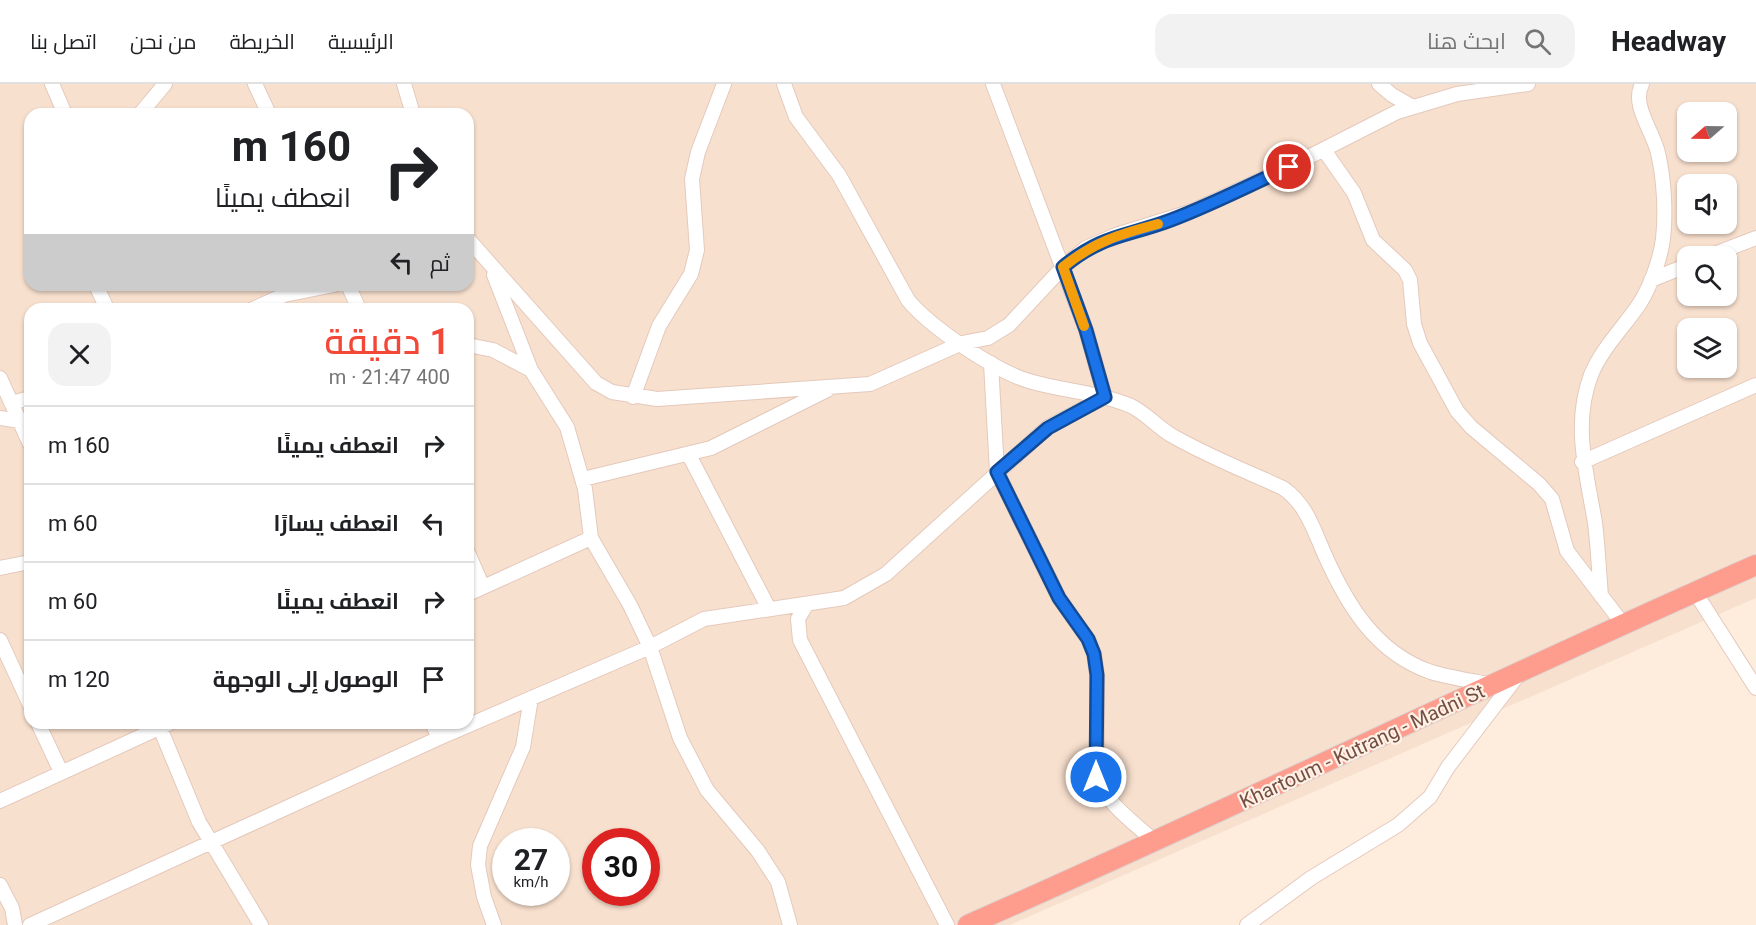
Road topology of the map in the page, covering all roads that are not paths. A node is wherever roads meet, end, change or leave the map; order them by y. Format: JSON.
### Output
{"nodes":[{"id":1,"x":52,"y":84,"type":"edge"},
{"id":2,"x":165,"y":84,"type":"edge"},
{"id":3,"x":255,"y":84,"type":"edge"},
{"id":4,"x":404,"y":84,"type":"edge"},
{"id":5,"x":724,"y":84,"type":"edge"},
{"id":6,"x":784,"y":84,"type":"edge"},
{"id":7,"x":993,"y":84,"type":"edge"},
{"id":8,"x":1379,"y":84,"type":"edge"},
{"id":9,"x":1528,"y":84,"type":"edge"},
{"id":10,"x":1642,"y":84,"type":"edge"},
{"id":11,"x":1413,"y":107,"type":"junction"},
{"id":12,"x":62,"y":108,"type":"edge"},
{"id":13,"x":145,"y":108,"type":"edge"},
{"id":14,"x":266,"y":108,"type":"edge"},
{"id":15,"x":411,"y":108,"type":"edge"},
{"id":16,"x":1324,"y":150,"type":"junction"},
{"id":17,"x":1756,"y":238,"type":"edge"},
{"id":18,"x":474,"y":246,"type":"edge"},
{"id":19,"x":1735,"y":246,"type":"edge"},
{"id":20,"x":491,"y":267,"type":"junction"},
{"id":21,"x":1063,"y":267,"type":"junction"},
{"id":22,"x":1677,"y":269,"type":"edge"},
{"id":23,"x":1651,"y":280,"type":"junction"},
{"id":24,"x":304,"y":291,"type":"edge"},
{"id":25,"x":266,"y":303,"type":"edge"},
{"id":26,"x":962,"y":343,"type":"junction"},
{"id":27,"x":474,"y":346,"type":"edge"},
{"id":28,"x":991,"y":363,"type":"junction"},
{"id":29,"x":531,"y":370,"type":"junction"},
{"id":30,"x":0,"y":378,"type":"edge"},
{"id":31,"x":1756,"y":385,"type":"edge"},
{"id":32,"x":831,"y":387,"type":"junction"},
{"id":33,"x":1105,"y":397,"type":"junction"},
{"id":34,"x":633,"y":398,"type":"junction"},
{"id":35,"x":24,"y":400,"type":"edge"},
{"id":36,"x":12,"y":403,"type":"junction"},
{"id":37,"x":0,"y":418,"type":"edge"},
{"id":38,"x":20,"y":421,"type":"junction"},
{"id":39,"x":24,"y":430,"type":"edge"},
{"id":40,"x":689,"y":455,"type":"junction"},
{"id":41,"x":1582,"y":462,"type":"junction"},
{"id":42,"x":997,"y":472,"type":"junction"},
{"id":43,"x":583,"y":479,"type":"junction"},
{"id":44,"x":591,"y":538,"type":"junction"},
{"id":45,"x":24,"y":563,"type":"edge"},
{"id":46,"x":1756,"y":565,"type":"edge"},
{"id":47,"x":474,"y":567,"type":"edge"},
{"id":48,"x":0,"y":568,"type":"edge"},
{"id":49,"x":483,"y":587,"type":"junction"},
{"id":50,"x":474,"y":591,"type":"edge"},
{"id":51,"x":1695,"y":592,"type":"junction"},
{"id":52,"x":1601,"y":596,"type":"junction"},
{"id":53,"x":806,"y":605,"type":"junction"},
{"id":54,"x":769,"y":609,"type":"junction"},
{"id":55,"x":1623,"y":624,"type":"junction"},
{"id":56,"x":0,"y":640,"type":"edge"},
{"id":57,"x":650,"y":647,"type":"junction"},
{"id":58,"x":1523,"y":670,"type":"junction"},
{"id":59,"x":1494,"y":685,"type":"junction"},
{"id":60,"x":1756,"y":688,"type":"edge"},
{"id":61,"x":24,"y":692,"type":"edge"},
{"id":62,"x":531,"y":698,"type":"junction"},
{"id":63,"x":474,"y":723,"type":"edge"},
{"id":64,"x":41,"y":729,"type":"edge"},
{"id":65,"x":152,"y":729,"type":"edge"},
{"id":66,"x":165,"y":729,"type":"edge"},
{"id":67,"x":434,"y":729,"type":"edge"},
{"id":68,"x":459,"y":729,"type":"edge"},
{"id":69,"x":438,"y":738,"type":"junction"},
{"id":70,"x":61,"y":772,"type":"junction"},
{"id":71,"x":0,"y":801,"type":"edge"},
{"id":72,"x":1156,"y":843,"type":"junction"},
{"id":73,"x":212,"y":844,"type":"junction"},
{"id":74,"x":0,"y":885,"type":"edge"},
{"id":75,"x":15,"y":925,"type":"edge"},
{"id":76,"x":30,"y":925,"type":"edge"},
{"id":77,"x":261,"y":925,"type":"edge"},
{"id":78,"x":494,"y":925,"type":"edge"},
{"id":79,"x":790,"y":925,"type":"edge"},
{"id":80,"x":947,"y":925,"type":"edge"},
{"id":81,"x":968,"y":925,"type":"edge"},
{"id":82,"x":1247,"y":925,"type":"edge"}],
"edges":[{"from":1,"to":12,"type":"street"},
{"from":2,"to":13,"type":"street"},
{"from":3,"to":14,"type":"street"},
{"from":4,"to":15,"type":"street"},
{"from":5,"to":34,"type":"street"},
{"from":6,"to":26,"type":"street"},
{"from":7,"to":21,"type":"street"},
{"from":8,"to":11,"type":"street"},
{"from":9,"to":11,"type":"street"},
{"from":10,"to":23,"type":"street"},
{"from":11,"to":16,"type":"street"},
{"from":16,"to":21,"type":"street"},
{"from":16,"to":52,"type":"street"},
{"from":17,"to":19,"type":"street"},
{"from":18,"to":20,"type":"street"},
{"from":20,"to":29,"type":"street"},
{"from":20,"to":34,"type":"street"},
{"from":21,"to":26,"type":"street"},
{"from":21,"to":33,"type":"street"},
{"from":22,"to":23,"type":"street"},
{"from":23,"to":41,"type":"street"},
{"from":24,"to":25,"type":"street"},
{"from":26,"to":28,"type":"street"},
{"from":26,"to":32,"type":"street"},
{"from":27,"to":29,"type":"street"},
{"from":28,"to":33,"type":"street"},
{"from":28,"to":42,"type":"street"},
{"from":29,"to":43,"type":"street"},
{"from":30,"to":36,"type":"street"},
{"from":31,"to":41,"type":"street"},
{"from":32,"to":34,"type":"street"},
{"from":32,"to":40,"type":"street"},
{"from":33,"to":42,"type":"street"},
{"from":33,"to":59,"type":"street"},
{"from":35,"to":36,"type":"street"},
{"from":36,"to":38,"type":"street"},
{"from":37,"to":38,"type":"street"},
{"from":38,"to":39,"type":"street"},
{"from":40,"to":43,"type":"street"},
{"from":40,"to":54,"type":"street"},
{"from":41,"to":52,"type":"street"},
{"from":42,"to":53,"type":"street"},
{"from":42,"to":72,"type":"street"},
{"from":43,"to":44,"type":"street"},
{"from":44,"to":49,"type":"street"},
{"from":44,"to":57,"type":"street"},
{"from":45,"to":48,"type":"street"},
{"from":46,"to":51,"type":"highway","name":"Khartoum - Kutrang - Madni St"},
{"from":47,"to":49,"type":"street"},
{"from":49,"to":50,"type":"street"},
{"from":51,"to":55,"type":"highway","name":"Khartoum - Kutrang - Madni St"},
{"from":51,"to":60,"type":"street"},
{"from":52,"to":55,"type":"street"},
{"from":53,"to":54,"type":"street"},
{"from":53,"to":80,"type":"street"},
{"from":54,"to":57,"type":"street"},
{"from":55,"to":58,"type":"highway","name":"Khartoum - Kutrang - Madni St"},
{"from":56,"to":61,"type":"street"},
{"from":57,"to":62,"type":"street"},
{"from":57,"to":79,"type":"street"},
{"from":58,"to":59,"type":"highway","name":"Khartoum - Kutrang - Madni St"},
{"from":58,"to":82,"type":"street"},
{"from":59,"to":72,"type":"highway","name":"Khartoum - Kutrang - Madni St"},
{"from":62,"to":63,"type":"street"},
{"from":62,"to":78,"type":"street"},
{"from":64,"to":70,"type":"street"},
{"from":65,"to":70,"type":"street"},
{"from":66,"to":73,"type":"street"},
{"from":67,"to":69,"type":"street"},
{"from":68,"to":69,"type":"street"},
{"from":69,"to":73,"type":"street"},
{"from":70,"to":71,"type":"street"},
{"from":72,"to":81,"type":"highway","name":"Khartoum - Kutrang - Madni St"},
{"from":73,"to":76,"type":"street"},
{"from":73,"to":77,"type":"street"},
{"from":74,"to":75,"type":"street"}]}
